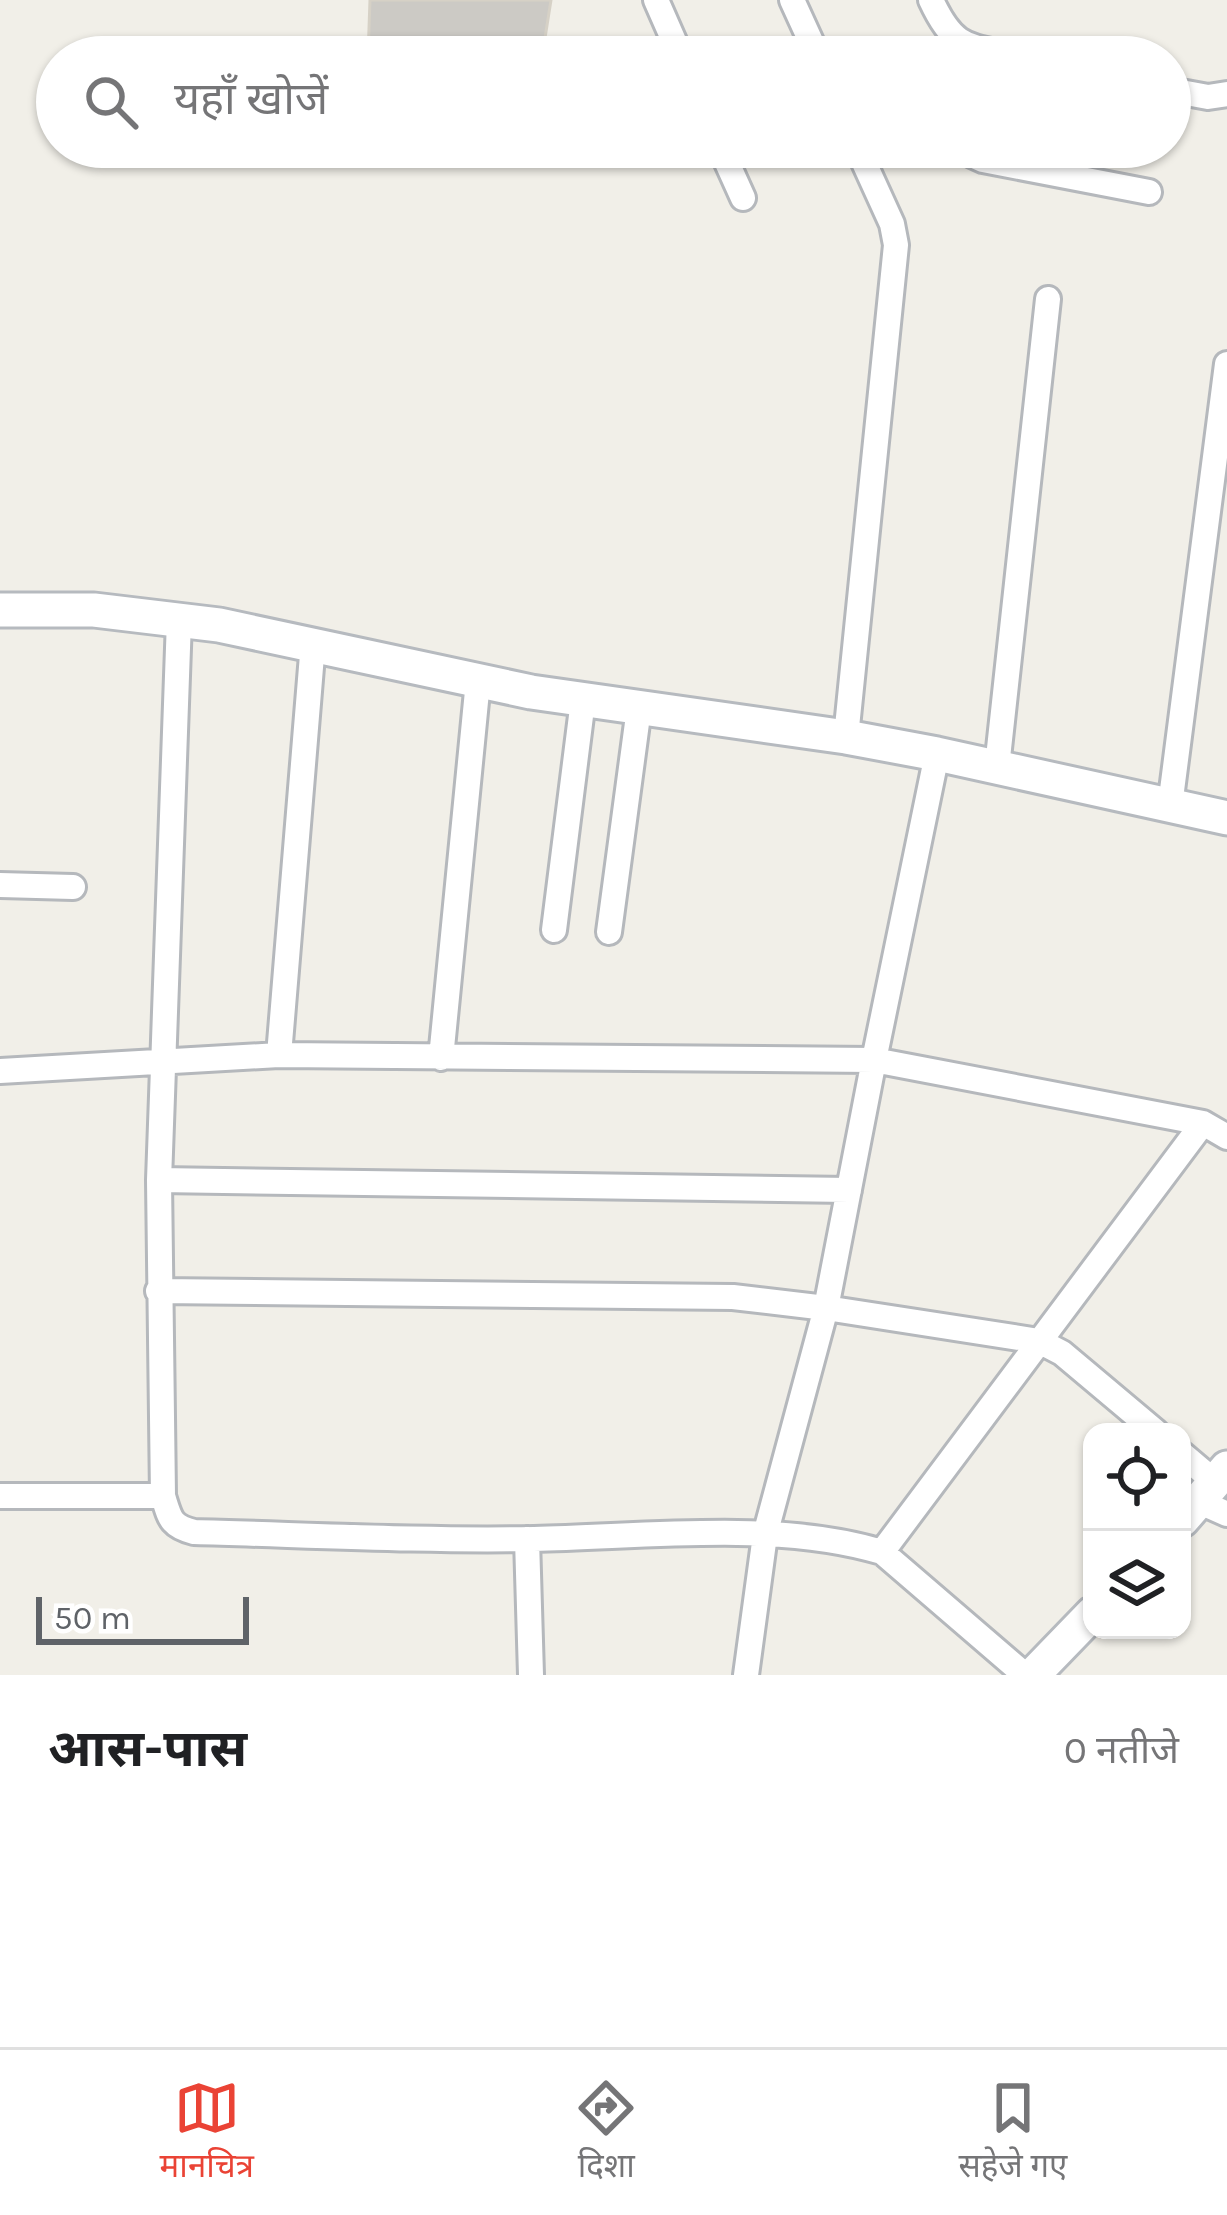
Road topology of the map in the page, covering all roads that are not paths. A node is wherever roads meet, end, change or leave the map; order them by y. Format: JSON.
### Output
{"nodes":[{"id":1,"x":656,"y":0,"type":"edge"},
{"id":2,"x":792,"y":0,"type":"edge"},
{"id":3,"x":931,"y":0,"type":"edge"},
{"id":4,"x":672,"y":36,"type":"edge"},
{"id":5,"x":808,"y":36,"type":"edge"},
{"id":6,"x":949,"y":36,"type":"edge"},
{"id":7,"x":1191,"y":94,"type":"edge"},
{"id":8,"x":1227,"y":94,"type":"edge"},
{"id":9,"x":729,"y":168,"type":"edge"},
{"id":10,"x":867,"y":168,"type":"edge"},
{"id":11,"x":1025,"y":168,"type":"edge"},
{"id":12,"x":1150,"y":192,"type":"dead end"},
{"id":13,"x":742,"y":198,"type":"dead end"},
{"id":14,"x":1048,"y":299,"type":"dead end"},
{"id":15,"x":1227,"y":364,"type":"edge"},
{"id":16,"x":0,"y":610,"type":"edge"},
{"id":17,"x":179,"y":620,"type":"junction"},
{"id":18,"x":313,"y":643,"type":"junction"},
{"id":19,"x":478,"y":681,"type":"junction"},
{"id":20,"x":583,"y":700,"type":"junction"},
{"id":21,"x":639,"y":708,"type":"junction"},
{"id":22,"x":846,"y":737,"type":"junction"},
{"id":23,"x":937,"y":754,"type":"junction"},
{"id":24,"x":997,"y":767,"type":"junction"},
{"id":25,"x":1170,"y":806,"type":"junction"},
{"id":26,"x":1227,"y":818,"type":"edge"},
{"id":27,"x":0,"y":885,"type":"edge"},
{"id":28,"x":73,"y":887,"type":"dead end"},
{"id":29,"x":554,"y":930,"type":"dead end"},
{"id":30,"x":609,"y":932,"type":"dead end"},
{"id":31,"x":279,"y":1054,"type":"junction"},
{"id":32,"x":441,"y":1058,"type":"junction"},
{"id":33,"x":874,"y":1060,"type":"junction"},
{"id":34,"x":163,"y":1062,"type":"junction"},
{"id":35,"x":0,"y":1071,"type":"edge"},
{"id":36,"x":1202,"y":1123,"type":"junction"},
{"id":37,"x":1227,"y":1137,"type":"edge"},
{"id":38,"x":159,"y":1180,"type":"junction"},
{"id":39,"x":849,"y":1190,"type":"junction"},
{"id":40,"x":158,"y":1291,"type":"junction"},
{"id":41,"x":826,"y":1308,"type":"junction"},
{"id":42,"x":1039,"y":1341,"type":"junction"},
{"id":43,"x":1145,"y":1423,"type":"edge"},
{"id":44,"x":1191,"y":1468,"type":"edge"},
{"id":45,"x":0,"y":1496,"type":"edge"},
{"id":46,"x":163,"y":1496,"type":"junction"},
{"id":47,"x":1210,"y":1497,"type":"edge"},
{"id":48,"x":765,"y":1535,"type":"junction"},
{"id":49,"x":527,"y":1539,"type":"junction"},
{"id":50,"x":882,"y":1552,"type":"junction"},
{"id":51,"x":1083,"y":1622,"type":"edge"},
{"id":52,"x":531,"y":1675,"type":"edge"},
{"id":53,"x":746,"y":1675,"type":"edge"},
{"id":54,"x":1029,"y":1675,"type":"edge"}],
"edges":[{"from":1,"to":4,"type":"street"},
{"from":2,"to":5,"type":"street"},
{"from":3,"to":6,"type":"street"},
{"from":7,"to":8,"type":"street"},
{"from":9,"to":13,"type":"street"},
{"from":10,"to":22,"type":"street"},
{"from":11,"to":12,"type":"street"},
{"from":14,"to":24,"type":"street"},
{"from":15,"to":25,"type":"street"},
{"from":16,"to":17,"type":"street"},
{"from":17,"to":18,"type":"street"},
{"from":17,"to":34,"type":"street"},
{"from":18,"to":19,"type":"street"},
{"from":18,"to":31,"type":"street"},
{"from":19,"to":20,"type":"street"},
{"from":19,"to":32,"type":"street"},
{"from":20,"to":21,"type":"street"},
{"from":20,"to":29,"type":"street"},
{"from":21,"to":22,"type":"street"},
{"from":21,"to":30,"type":"street"},
{"from":22,"to":23,"type":"street"},
{"from":23,"to":24,"type":"street"},
{"from":23,"to":33,"type":"street"},
{"from":24,"to":25,"type":"street"},
{"from":25,"to":26,"type":"street"},
{"from":27,"to":28,"type":"street"},
{"from":31,"to":32,"type":"street"},
{"from":31,"to":34,"type":"street"},
{"from":32,"to":33,"type":"street"},
{"from":33,"to":36,"type":"street"},
{"from":33,"to":39,"type":"street"},
{"from":34,"to":35,"type":"street"},
{"from":34,"to":38,"type":"street"},
{"from":36,"to":37,"type":"street"},
{"from":36,"to":42,"type":"street"},
{"from":38,"to":39,"type":"street"},
{"from":38,"to":40,"type":"street"},
{"from":39,"to":41,"type":"street"},
{"from":40,"to":41,"type":"street"},
{"from":40,"to":46,"type":"street"},
{"from":41,"to":42,"type":"street"},
{"from":41,"to":48,"type":"street"},
{"from":42,"to":43,"type":"street"},
{"from":42,"to":50,"type":"street"},
{"from":44,"to":47,"type":"street"},
{"from":45,"to":46,"type":"street"},
{"from":46,"to":49,"type":"street"},
{"from":48,"to":49,"type":"street"},
{"from":48,"to":50,"type":"street"},
{"from":48,"to":53,"type":"street"},
{"from":49,"to":52,"type":"street"},
{"from":50,"to":54,"type":"street"},
{"from":51,"to":54,"type":"street"}]}
